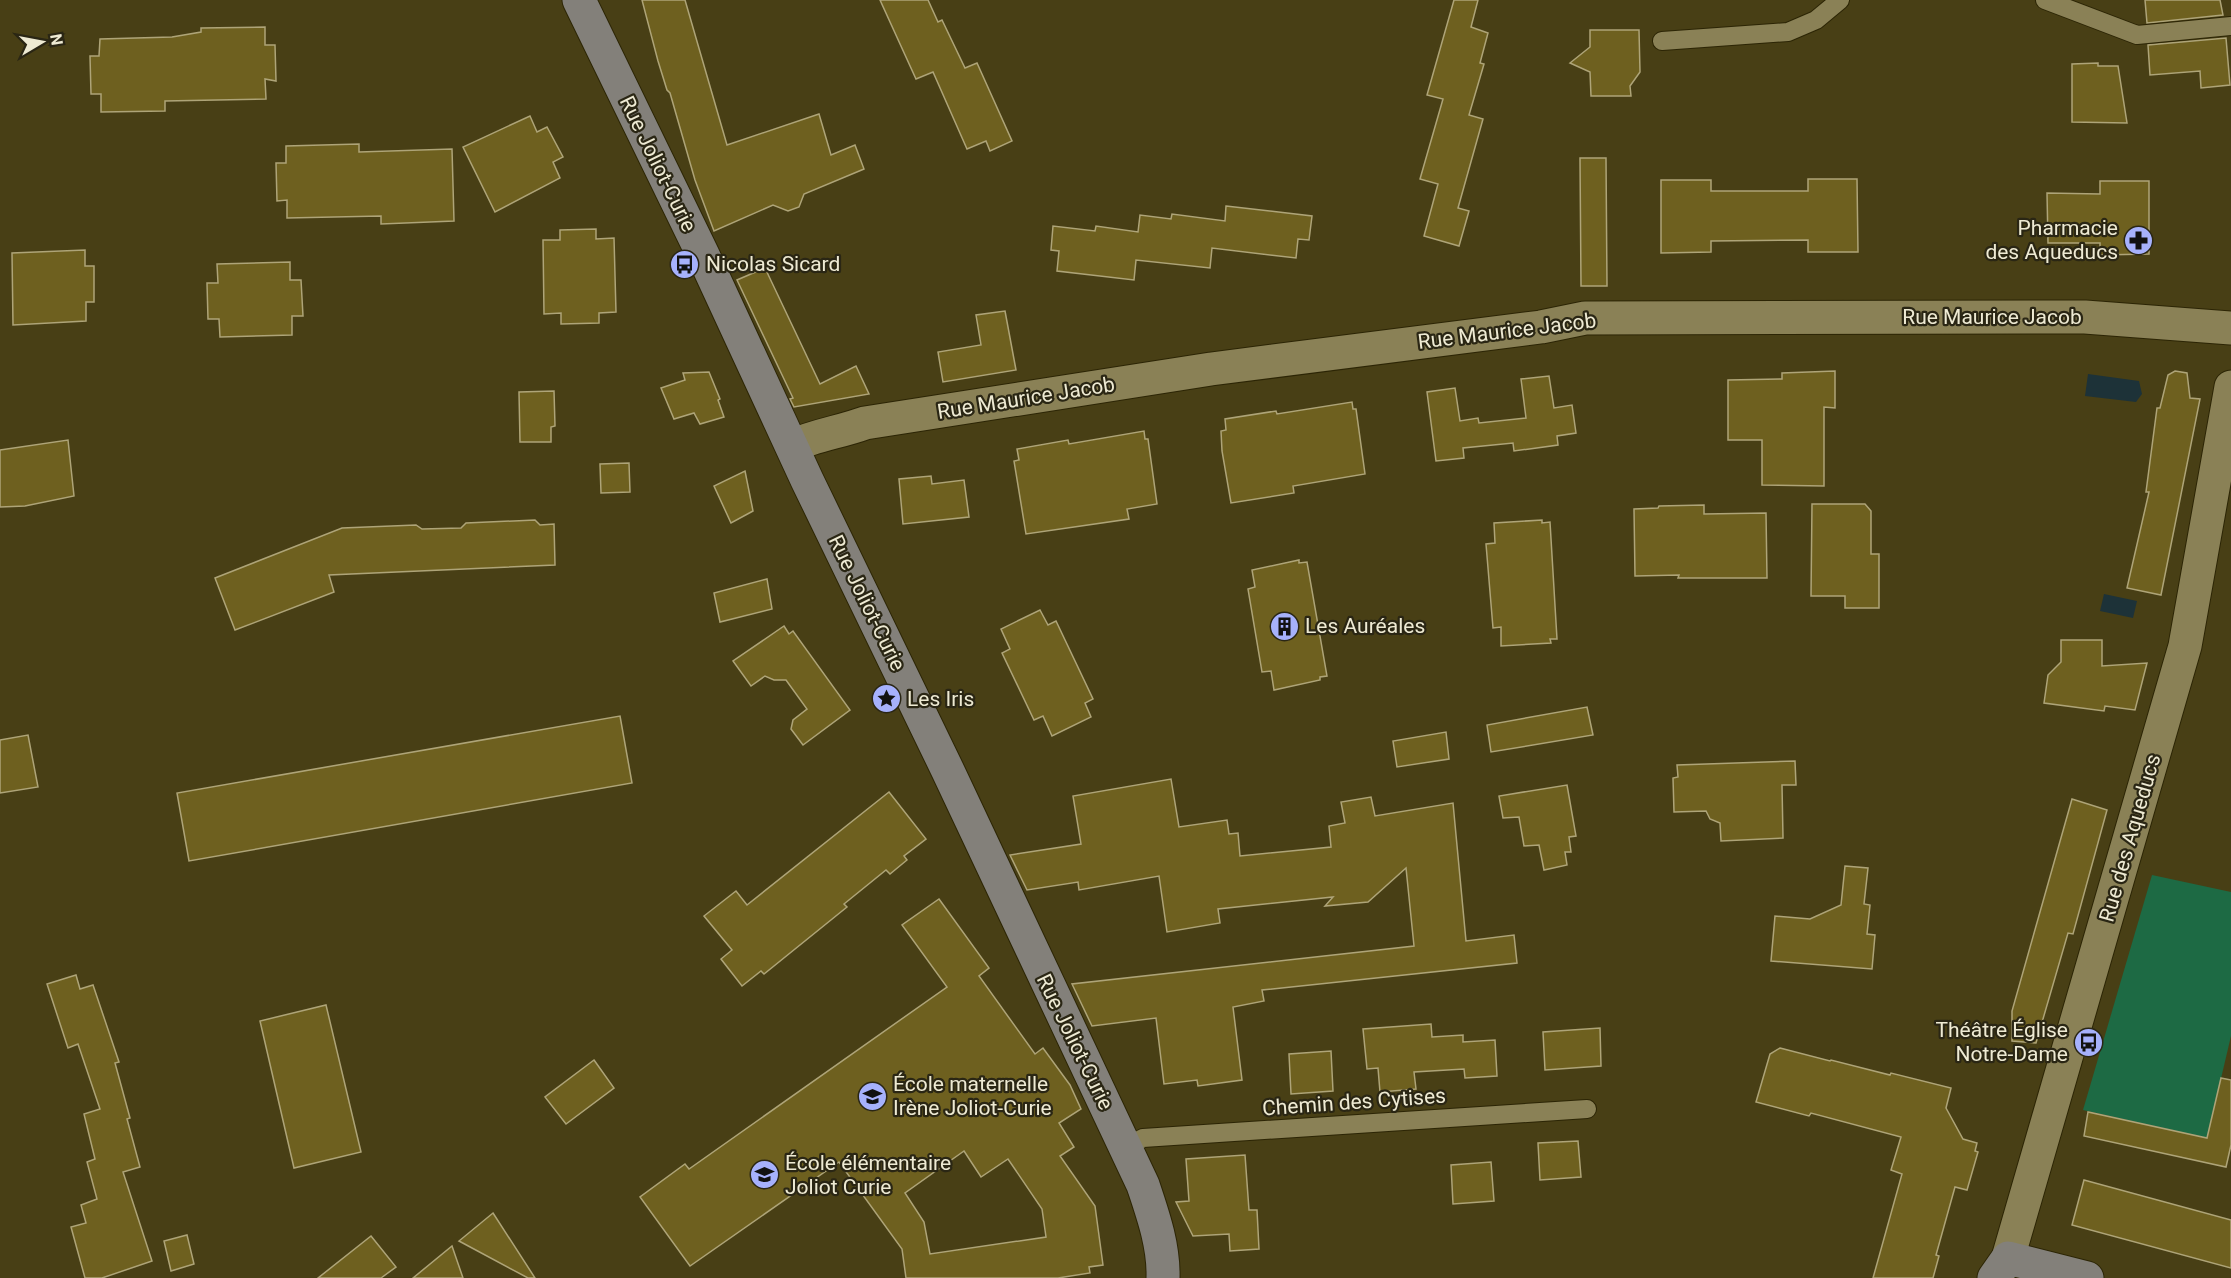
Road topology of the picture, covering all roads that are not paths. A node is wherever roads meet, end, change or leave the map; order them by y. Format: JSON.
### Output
{"nodes":[{"id":1,"x":579,"y":0,"type":"edge"},
{"id":2,"x":1840,"y":0,"type":"edge"},
{"id":3,"x":2045,"y":0,"type":"edge"},
{"id":4,"x":2231,"y":26,"type":"edge"},
{"id":5,"x":1662,"y":41,"type":"dead end"},
{"id":6,"x":2231,"y":328,"type":"edge"},
{"id":7,"x":2231,"y":387,"type":"edge"},
{"id":8,"x":792,"y":446,"type":"junction"},
{"id":9,"x":1587,"y":1109,"type":"dead end"},
{"id":10,"x":1126,"y":1147,"type":"junction"},
{"id":11,"x":2001,"y":1268,"type":"edge"},
{"id":12,"x":1163,"y":1278,"type":"edge"},
{"id":13,"x":2087,"y":1278,"type":"edge"}],
"edges":[{"from":1,"to":8,"type":"main road","name":"Rue Joliot-Curie"},
{"from":2,"to":5,"type":"lane"},
{"from":3,"to":4,"type":"lane"},
{"from":6,"to":8,"type":"street","name":"Rue Maurice Jacob"},
{"from":7,"to":11,"type":"street","name":"Rue des Aqueducs"},
{"from":8,"to":10,"type":"main road","name":"Rue Joliot-Curie"},
{"from":9,"to":10,"type":"lane","name":"Chemin des Cytises"},
{"from":10,"to":12,"type":"main road","name":"Rue Joliot-Curie"},
{"from":11,"to":13,"type":"main road"}]}
